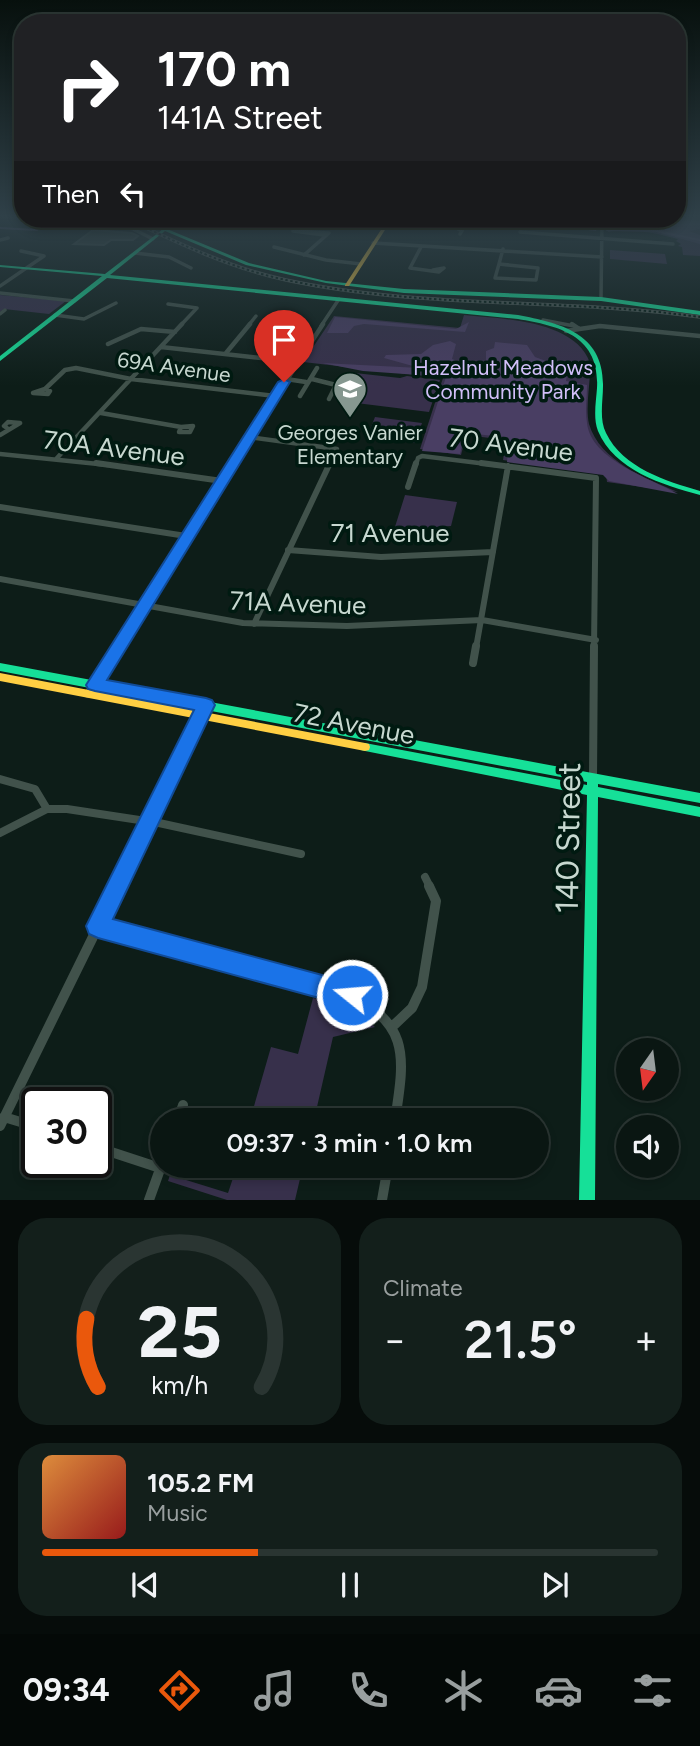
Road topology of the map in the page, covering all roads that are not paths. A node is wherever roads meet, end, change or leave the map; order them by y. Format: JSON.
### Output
{"nodes":[{"id":1,"x":19,"y":274,"type":"edge"},
{"id":2,"x":83,"y":274,"type":"edge"},
{"id":3,"x":108,"y":274,"type":"edge"},
{"id":4,"x":295,"y":274,"type":"edge"},
{"id":5,"x":354,"y":274,"type":"edge"},
{"id":6,"x":496,"y":274,"type":"edge"},
{"id":7,"x":537,"y":274,"type":"edge"},
{"id":8,"x":602,"y":274,"type":"edge"},
{"id":9,"x":105,"y":276,"type":"junction"},
{"id":10,"x":347,"y":285,"type":"junction"},
{"id":11,"x":0,"y":286,"type":"edge"},
{"id":12,"x":0,"y":293,"type":"edge"},
{"id":13,"x":339,"y":299,"type":"junction"},
{"id":14,"x":601,"y":299,"type":"junction"},
{"id":15,"x":74,"y":301,"type":"junction"},
{"id":16,"x":116,"y":303,"type":"dead end"},
{"id":17,"x":168,"y":304,"type":"dead end"},
{"id":18,"x":5,"y":310,"type":"dead end"},
{"id":19,"x":700,"y":313,"type":"edge"},
{"id":20,"x":0,"y":314,"type":"edge"},
{"id":21,"x":55,"y":315,"type":"junction"},
{"id":22,"x":256,"y":316,"type":"dead end"},
{"id":23,"x":543,"y":320,"type":"dead end"},
{"id":24,"x":578,"y":328,"type":"junction"},
{"id":25,"x":566,"y":331,"type":"junction"},
{"id":26,"x":175,"y":332,"type":"junction"},
{"id":27,"x":700,"y":336,"type":"edge"},
{"id":28,"x":108,"y":344,"type":"dead end"},
{"id":29,"x":161,"y":347,"type":"junction"},
{"id":30,"x":226,"y":353,"type":"junction"},
{"id":31,"x":0,"y":359,"type":"edge"},
{"id":32,"x":297,"y":362,"type":"junction"},
{"id":33,"x":317,"y":368,"type":"dead end"},
{"id":34,"x":131,"y":379,"type":"junction"},
{"id":35,"x":286,"y":379,"type":"junction"},
{"id":36,"x":312,"y":379,"type":"junction"},
{"id":37,"x":306,"y":382,"type":"junction"},
{"id":38,"x":45,"y":389,"type":"dead end"},
{"id":39,"x":275,"y":396,"type":"junction"},
{"id":40,"x":300,"y":396,"type":"dead end"},
{"id":41,"x":329,"y":399,"type":"dead end"},
{"id":42,"x":101,"y":413,"type":"junction"},
{"id":43,"x":181,"y":427,"type":"dead end"},
{"id":44,"x":8,"y":428,"type":"dead end"},
{"id":45,"x":0,"y":435,"type":"edge"},
{"id":46,"x":248,"y":437,"type":"junction"},
{"id":47,"x":0,"y":454,"type":"edge"},
{"id":48,"x":57,"y":458,"type":"junction"},
{"id":49,"x":508,"y":466,"type":"junction"},
{"id":50,"x":596,"y":478,"type":"joint"},
{"id":51,"x":222,"y":481,"type":"junction"},
{"id":52,"x":408,"y":487,"type":"dead end"},
{"id":53,"x":700,"y":493,"type":"edge"},
{"id":54,"x":0,"y":507,"type":"edge"},
{"id":55,"x":186,"y":536,"type":"junction"},
{"id":56,"x":288,"y":550,"type":"junction"},
{"id":57,"x":493,"y":552,"type":"junction"},
{"id":58,"x":0,"y":579,"type":"edge"},
{"id":59,"x":144,"y":604,"type":"junction"},
{"id":60,"x":482,"y":620,"type":"junction"},
{"id":61,"x":254,"y":624,"type":"junction"},
{"id":62,"x":596,"y":640,"type":"junction"},
{"id":63,"x":474,"y":663,"type":"dead end"},
{"id":64,"x":0,"y":667,"type":"edge"},
{"id":65,"x":0,"y":677,"type":"edge"},
{"id":66,"x":95,"y":685,"type":"junction"},
{"id":67,"x":88,"y":694,"type":"junction"},
{"id":68,"x":206,"y":705,"type":"junction"},
{"id":69,"x":201,"y":716,"type":"junction"},
{"id":70,"x":593,"y":778,"type":"junction"},
{"id":71,"x":0,"y":779,"type":"edge"},
{"id":72,"x":593,"y":792,"type":"junction"},
{"id":73,"x":700,"y":798,"type":"edge"},
{"id":74,"x":47,"y":809,"type":"junction"},
{"id":75,"x":700,"y":812,"type":"edge"},
{"id":76,"x":149,"y":822,"type":"junction"},
{"id":77,"x":0,"y":833,"type":"edge"},
{"id":78,"x":301,"y":854,"type":"dead end"},
{"id":79,"x":425,"y":877,"type":"dead end"},
{"id":80,"x":98,"y":926,"type":"junction"},
{"id":81,"x":394,"y":1026,"type":"junction"},
{"id":82,"x":183,"y":1105,"type":"dead end"},
{"id":83,"x":182,"y":1108,"type":"edge"},
{"id":84,"x":396,"y":1108,"type":"edge"},
{"id":85,"x":2,"y":1121,"type":"edge"},
{"id":86,"x":21,"y":1124,"type":"edge"},
{"id":87,"x":112,"y":1151,"type":"edge"},
{"id":88,"x":150,"y":1162,"type":"edge"},
{"id":89,"x":157,"y":1178,"type":"edge"},
{"id":90,"x":386,"y":1178,"type":"edge"},
{"id":91,"x":149,"y":1200,"type":"edge"},
{"id":92,"x":382,"y":1200,"type":"edge"},
{"id":93,"x":587,"y":1200,"type":"edge"}],
"edges":[{"from":1,"to":11,"type":"street"},
{"from":2,"to":9,"type":"street"},
{"from":3,"to":9,"type":"street"},
{"from":4,"to":10,"type":"street"},
{"from":5,"to":10,"type":"street"},
{"from":6,"to":7,"type":"street"},
{"from":8,"to":14,"type":"street"},
{"from":9,"to":13,"type":"street"},
{"from":9,"to":15,"type":"street"},
{"from":10,"to":14,"type":"street"},
{"from":12,"to":15,"type":"street"},
{"from":13,"to":25,"type":"street"},
{"from":13,"to":32,"type":"street"},
{"from":14,"to":19,"type":"street"},
{"from":15,"to":21,"type":"street"},
{"from":16,"to":21,"type":"street"},
{"from":17,"to":26,"type":"street"},
{"from":18,"to":20,"type":"street"},
{"from":21,"to":31,"type":"street"},
{"from":22,"to":30,"type":"street"},
{"from":23,"to":24,"type":"street"},
{"from":24,"to":25,"type":"street"},
{"from":24,"to":27,"type":"street"},
{"from":25,"to":53,"type":"street","name":"70 Avenue"},
{"from":26,"to":28,"type":"street"},
{"from":26,"to":29,"type":"street"},
{"from":29,"to":30,"type":"street"},
{"from":29,"to":34,"type":"street"},
{"from":30,"to":32,"type":"street"},
{"from":32,"to":35,"type":"street"},
{"from":33,"to":36,"type":"street"},
{"from":34,"to":38,"type":"street","name":"69A Avenue"},
{"from":34,"to":39,"type":"street","name":"69A Avenue"},
{"from":34,"to":42,"type":"street"},
{"from":35,"to":37,"type":"street"},
{"from":35,"to":39,"type":"street"},
{"from":36,"to":37,"type":"street"},
{"from":36,"to":41,"type":"street"},
{"from":37,"to":40,"type":"street"},
{"from":39,"to":46,"type":"street"},
{"from":42,"to":43,"type":"street"},
{"from":42,"to":48,"type":"street"},
{"from":44,"to":45,"type":"street"},
{"from":46,"to":51,"type":"street"},
{"from":46,"to":56,"type":"street"},
{"from":47,"to":48,"type":"street","name":"70A Avenue"},
{"from":48,"to":51,"type":"street","name":"70A Avenue"},
{"from":49,"to":50,"type":"street","name":"70 Avenue"},
{"from":49,"to":52,"type":"street","name":"70 Avenue"},
{"from":49,"to":57,"type":"street"},
{"from":50,"to":62,"type":"street","name":"140 Street"},
{"from":51,"to":55,"type":"street"},
{"from":54,"to":55,"type":"street"},
{"from":55,"to":59,"type":"street"},
{"from":56,"to":57,"type":"street","name":"71 Avenue"},
{"from":56,"to":61,"type":"street"},
{"from":57,"to":60,"type":"street"},
{"from":58,"to":59,"type":"street","name":"71A Avenue"},
{"from":59,"to":61,"type":"street","name":"71A Avenue"},
{"from":59,"to":66,"type":"street"},
{"from":60,"to":61,"type":"street","name":"71A Avenue"},
{"from":60,"to":62,"type":"street","name":"71A Avenue"},
{"from":60,"to":63,"type":"street"},
{"from":62,"to":70,"type":"street","name":"140 Street"},
{"from":64,"to":66,"type":"street","name":"72 Avenue"},
{"from":65,"to":67,"type":"street","name":"72 Avenue"},
{"from":66,"to":67,"type":"street"},
{"from":66,"to":68,"type":"street","name":"72 Avenue"},
{"from":67,"to":69,"type":"street","name":"72 Avenue"},
{"from":68,"to":69,"type":"street"},
{"from":68,"to":70,"type":"street","name":"72 Avenue"},
{"from":69,"to":72,"type":"street","name":"72 Avenue"},
{"from":69,"to":76,"type":"street"},
{"from":70,"to":72,"type":"street","name":"140 Street"},
{"from":70,"to":73,"type":"street","name":"72 Avenue"},
{"from":71,"to":74,"type":"street"},
{"from":72,"to":75,"type":"street","name":"72 Avenue"},
{"from":72,"to":93,"type":"street","name":"140 Street"},
{"from":74,"to":76,"type":"street"},
{"from":74,"to":77,"type":"street"},
{"from":76,"to":78,"type":"street"},
{"from":76,"to":80,"type":"street"},
{"from":79,"to":81,"type":"street"},
{"from":80,"to":81,"type":"street"},
{"from":80,"to":85,"type":"street"},
{"from":81,"to":84,"type":"street"},
{"from":82,"to":83,"type":"street"},
{"from":85,"to":86,"type":"street"},
{"from":87,"to":88,"type":"street"},
{"from":89,"to":91,"type":"street"},
{"from":90,"to":92,"type":"street"}]}
